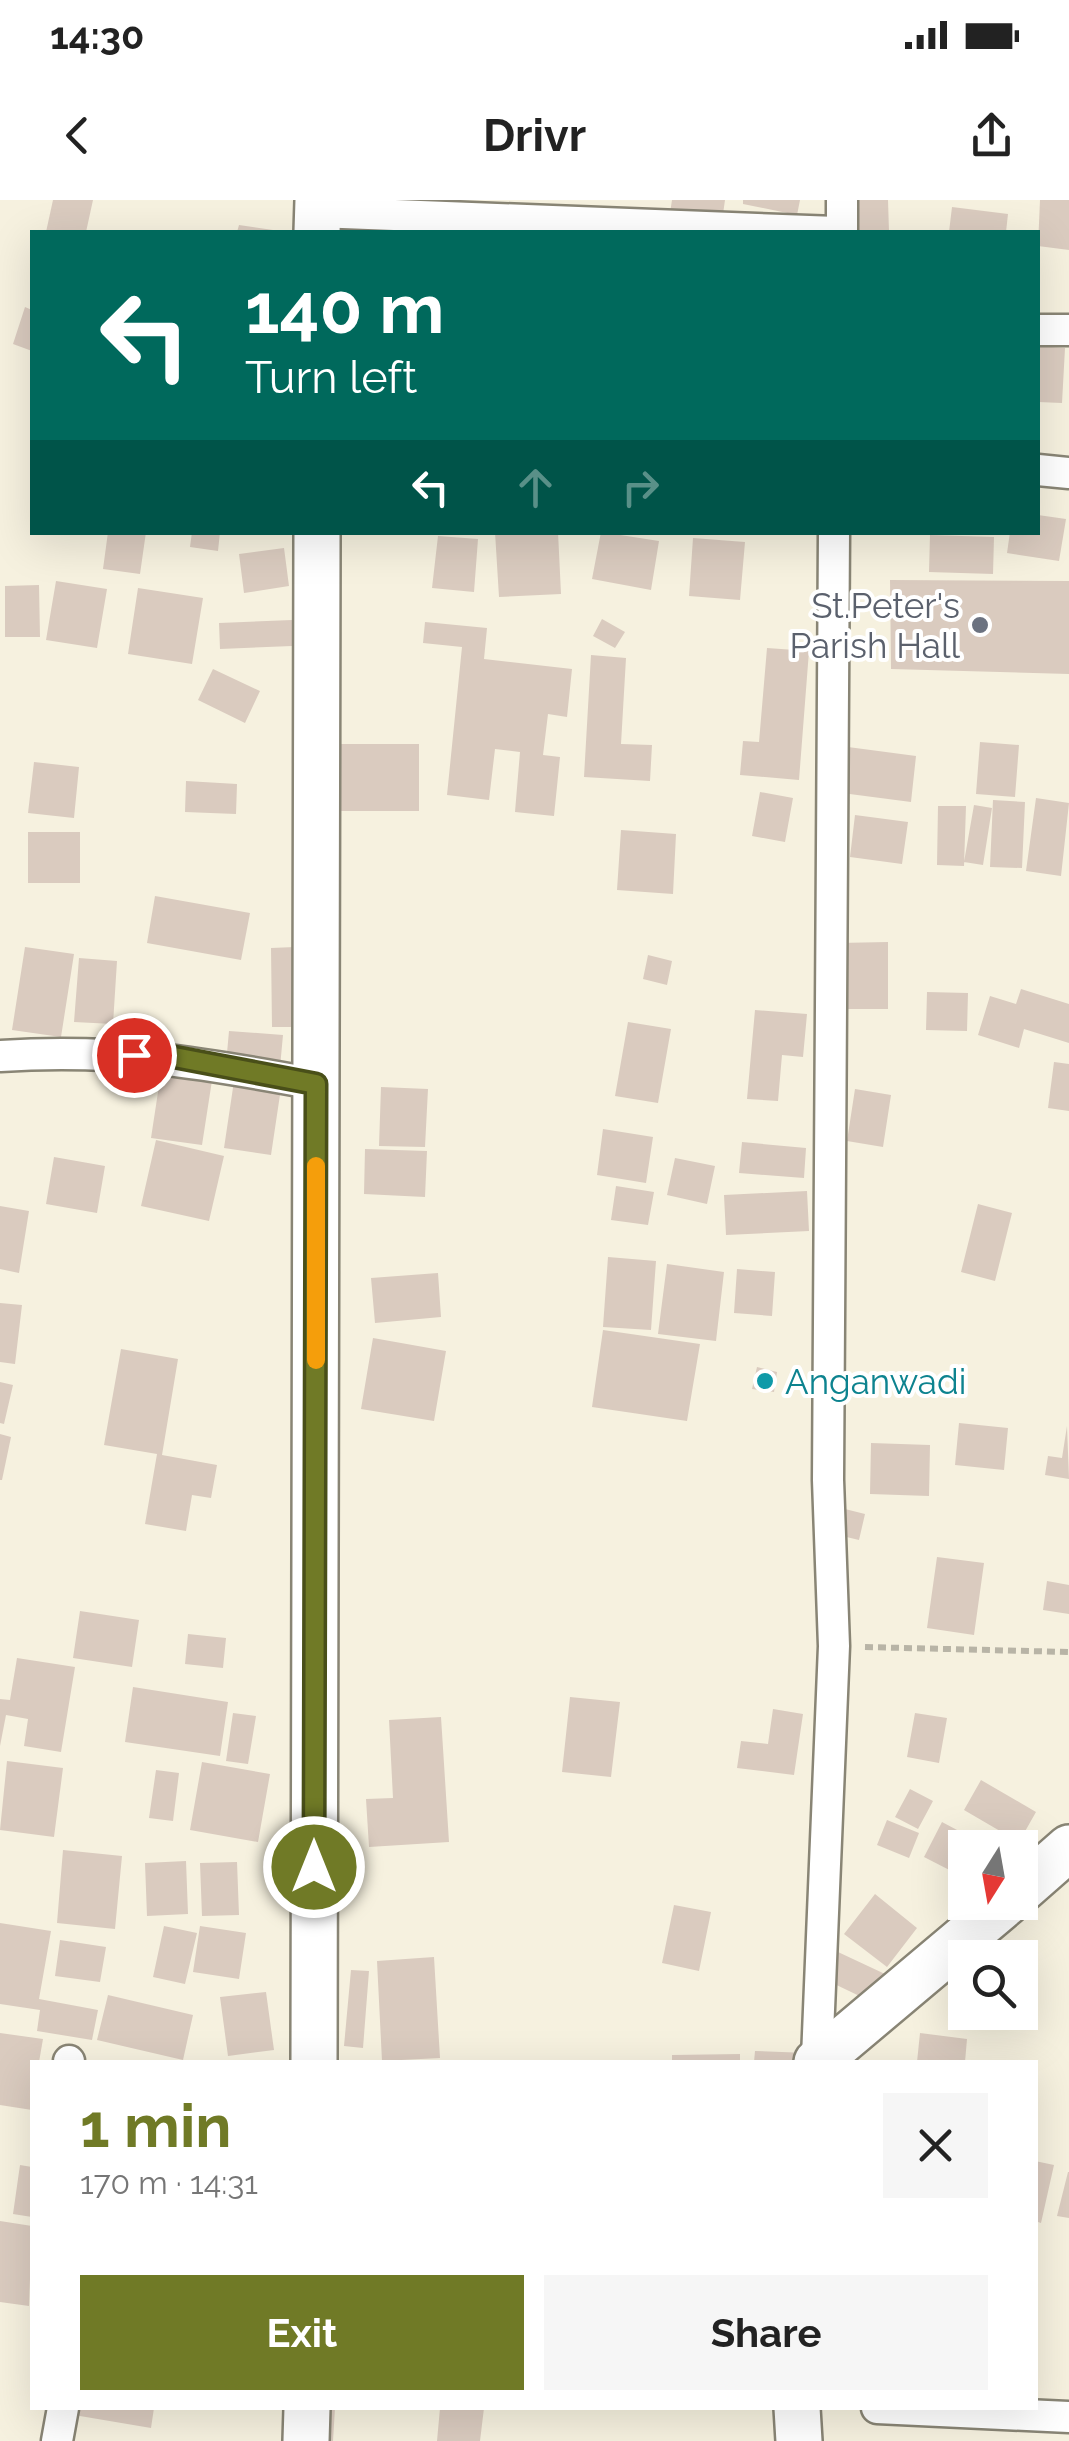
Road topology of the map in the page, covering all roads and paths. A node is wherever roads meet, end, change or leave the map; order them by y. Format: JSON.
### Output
{"nodes":[{"id":1,"x":842,"y":200,"type":"edge"},
{"id":2,"x":317,"y":215,"type":"edge"},
{"id":3,"x":778,"y":230,"type":"edge"},
{"id":4,"x":839,"y":230,"type":"edge"},
{"id":5,"x":1040,"y":330,"type":"edge"},
{"id":6,"x":1069,"y":330,"type":"edge"},
{"id":7,"x":1040,"y":470,"type":"edge"},
{"id":8,"x":1069,"y":472,"type":"edge"},
{"id":9,"x":317,"y":535,"type":"edge"},
{"id":10,"x":834,"y":535,"type":"edge"},
{"id":11,"x":0,"y":1056,"type":"edge"},
{"id":12,"x":316,"y":1084,"type":"junction"},
{"id":13,"x":834,"y":1646,"type":"junction"},
{"id":14,"x":1069,"y":1652,"type":"edge"},
{"id":15,"x":1069,"y":1848,"type":"edge"},
{"id":16,"x":1038,"y":1875,"type":"edge"},
{"id":17,"x":985,"y":1920,"type":"edge"},
{"id":18,"x":314,"y":2060,"type":"edge"},
{"id":19,"x":817,"y":2060,"type":"edge"},
{"id":20,"x":62,"y":2410,"type":"edge"},
{"id":21,"x":307,"y":2410,"type":"edge"},
{"id":22,"x":798,"y":2410,"type":"edge"},
{"id":23,"x":920,"y":2410,"type":"edge"},
{"id":24,"x":1069,"y":2417,"type":"edge"},
{"id":25,"x":58,"y":2441,"type":"edge"},
{"id":26,"x":306,"y":2441,"type":"edge"},
{"id":27,"x":799,"y":2441,"type":"edge"}],
"edges":[{"from":1,"to":4,"type":"street"},
{"from":2,"to":3,"type":"street"},
{"from":5,"to":6,"type":"street"},
{"from":7,"to":8,"type":"street"},
{"from":9,"to":12,"type":"street"},
{"from":10,"to":13,"type":"street"},
{"from":11,"to":12,"type":"street"},
{"from":12,"to":18,"type":"street"},
{"from":13,"to":14,"type":"path"},
{"from":13,"to":19,"type":"street"},
{"from":15,"to":16,"type":"street"},
{"from":17,"to":19,"type":"street"},
{"from":20,"to":25,"type":"street"},
{"from":21,"to":26,"type":"street"},
{"from":22,"to":27,"type":"street"},
{"from":23,"to":24,"type":"street"}]}
